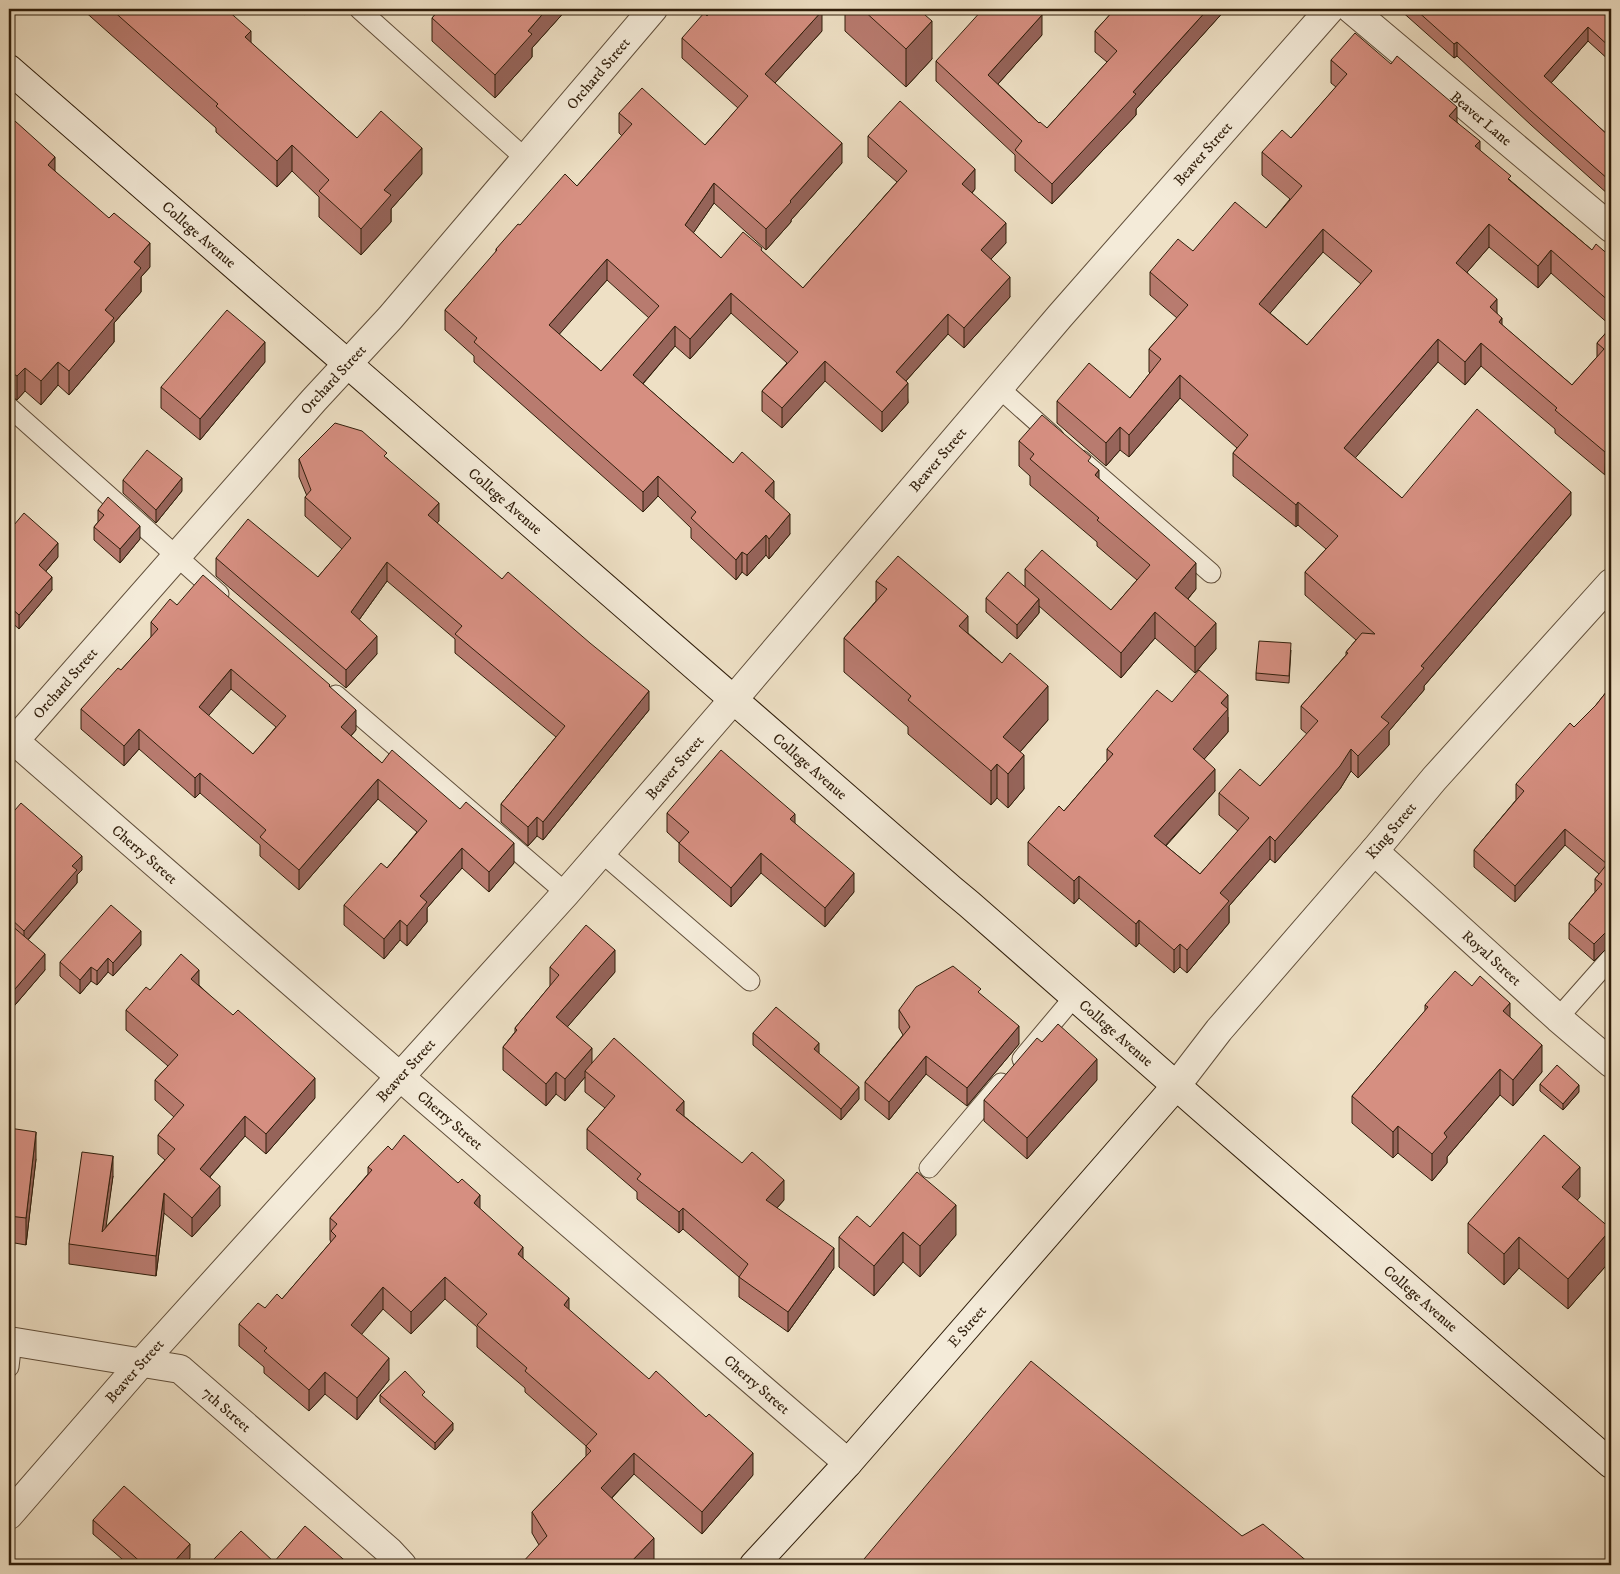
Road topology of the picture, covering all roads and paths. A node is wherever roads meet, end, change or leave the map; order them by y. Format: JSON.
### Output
{"nodes":[{"id":1,"x":360,"y":9,"type":"edge"},
{"id":2,"x":653,"y":9,"type":"edge"},
{"id":3,"x":1330,"y":9,"type":"edge"},
{"id":4,"x":1351,"y":9,"type":"edge"},
{"id":5,"x":9,"y":69,"type":"edge"},
{"id":6,"x":526,"y":159,"type":"junction"},
{"id":7,"x":1611,"y":228,"type":"edge"},
{"id":8,"x":348,"y":364,"type":"junction"},
{"id":9,"x":999,"y":388,"type":"junction"},
{"id":10,"x":9,"y":407,"type":"edge"},
{"id":11,"x":177,"y":557,"type":"junction"},
{"id":12,"x":1211,"y":573,"type":"dead end"},
{"id":13,"x":1611,"y":583,"type":"edge"},
{"id":14,"x":234,"y":606,"type":"edge"},
{"id":15,"x":323,"y":683,"type":"edge"},
{"id":16,"x":733,"y":700,"type":"junction"},
{"id":17,"x":11,"y":741,"type":"edge"},
{"id":18,"x":1374,"y":851,"type":"junction"},
{"id":19,"x":601,"y":852,"type":"junction"},
{"id":20,"x":566,"y":893,"type":"junction"},
{"id":21,"x":1611,"y":958,"type":"edge"},
{"id":22,"x":750,"y":981,"type":"dead end"},
{"id":23,"x":1074,"y":997,"type":"junction"},
{"id":24,"x":1558,"y":1018,"type":"junction"},
{"id":25,"x":1611,"y":1063,"type":"edge"},
{"id":26,"x":400,"y":1076,"type":"junction"},
{"id":27,"x":1176,"y":1086,"type":"junction"},
{"id":28,"x":929,"y":1168,"type":"dead end"},
{"id":29,"x":10,"y":1350,"type":"edge"},
{"id":30,"x":142,"y":1362,"type":"junction"},
{"id":31,"x":848,"y":1463,"type":"junction"},
{"id":32,"x":1611,"y":1464,"type":"edge"},
{"id":33,"x":9,"y":1515,"type":"edge"},
{"id":34,"x":402,"y":1565,"type":"edge"},
{"id":35,"x":754,"y":1565,"type":"edge"}],
"edges":[{"from":1,"to":6,"type":"lane"},
{"from":2,"to":6,"type":"street","name":"Orchard Street"},
{"from":3,"to":9,"type":"street","name":"Beaver Street"},
{"from":4,"to":7,"type":"street","name":"Beaver Lane"},
{"from":5,"to":8,"type":"street","name":"College Avenue"},
{"from":6,"to":8,"type":"street","name":"Orchard Street"},
{"from":8,"to":11,"type":"street","name":"Orchard Street"},
{"from":8,"to":16,"type":"street","name":"College Avenue"},
{"from":9,"to":12,"type":"lane"},
{"from":9,"to":16,"type":"street","name":"Beaver Street"},
{"from":10,"to":11,"type":"lane"},
{"from":11,"to":14,"type":"lane"},
{"from":11,"to":17,"type":"street","name":"Orchard Street"},
{"from":13,"to":18,"type":"street","name":"King Street"},
{"from":15,"to":20,"type":"lane"},
{"from":16,"to":19,"type":"street","name":"Beaver Street"},
{"from":16,"to":23,"type":"street","name":"College Avenue"},
{"from":17,"to":26,"type":"street","name":"Cherry Street"},
{"from":18,"to":24,"type":"street","name":"Royal Street"},
{"from":18,"to":27,"type":"street","name":"King Street"},
{"from":19,"to":20,"type":"street","name":"Beaver Street"},
{"from":19,"to":22,"type":"lane"},
{"from":20,"to":26,"type":"street","name":"Beaver Street"},
{"from":21,"to":24,"type":"lane"},
{"from":23,"to":27,"type":"street","name":"College Avenue"},
{"from":23,"to":28,"type":"lane"},
{"from":24,"to":25,"type":"street","name":"Royal Street"},
{"from":26,"to":30,"type":"street","name":"Beaver Street"},
{"from":26,"to":31,"type":"street","name":"Cherry Street"},
{"from":27,"to":31,"type":"street","name":"E Street"},
{"from":27,"to":32,"type":"street","name":"College Avenue"},
{"from":29,"to":30,"type":"street","name":"7th Street"},
{"from":30,"to":33,"type":"street","name":"Beaver Street"},
{"from":30,"to":34,"type":"street","name":"7th Street"},
{"from":31,"to":35,"type":"street","name":"E Street"}]}
